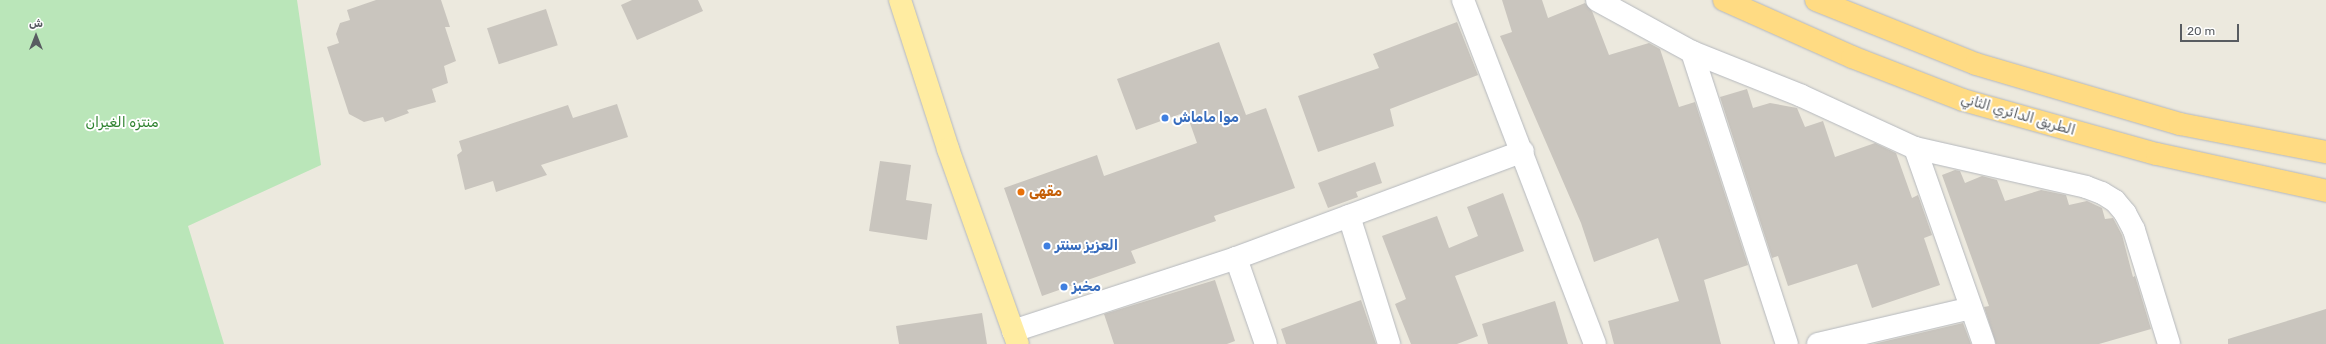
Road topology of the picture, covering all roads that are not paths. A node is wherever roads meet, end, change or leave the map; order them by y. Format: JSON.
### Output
{"nodes":[{"id":1,"x":900,"y":0,"type":"edge"},
{"id":2,"x":1463,"y":0,"type":"edge"},
{"id":3,"x":1597,"y":0,"type":"edge"},
{"id":4,"x":1724,"y":0,"type":"edge"},
{"id":5,"x":1816,"y":0,"type":"edge"},
{"id":6,"x":1692,"y":52,"type":"junction"},
{"id":7,"x":1915,"y":148,"type":"junction"},
{"id":8,"x":1523,"y":152,"type":"junction"},
{"id":9,"x":2326,"y":152,"type":"edge"},
{"id":10,"x":2326,"y":191,"type":"edge"},
{"id":11,"x":1350,"y":216,"type":"junction"},
{"id":12,"x":1236,"y":258,"type":"junction"},
{"id":13,"x":1971,"y":308,"type":"junction"},
{"id":14,"x":1016,"y":337,"type":"edge"},
{"id":15,"x":1266,"y":344,"type":"edge"},
{"id":16,"x":1389,"y":344,"type":"edge"},
{"id":17,"x":1595,"y":344,"type":"edge"},
{"id":18,"x":1787,"y":344,"type":"edge"},
{"id":19,"x":1818,"y":344,"type":"edge"},
{"id":20,"x":1984,"y":344,"type":"edge"},
{"id":21,"x":2169,"y":344,"type":"edge"}],
"edges":[{"from":1,"to":14,"type":"main road"},
{"from":2,"to":8,"type":"street"},
{"from":3,"to":6,"type":"street"},
{"from":4,"to":10,"type":"highway","name":"الطريق الدائري الثاني"},
{"from":5,"to":9,"type":"highway"},
{"from":6,"to":7,"type":"street"},
{"from":6,"to":18,"type":"street"},
{"from":7,"to":13,"type":"street"},
{"from":7,"to":21,"type":"street"},
{"from":8,"to":11,"type":"street"},
{"from":8,"to":17,"type":"street"},
{"from":11,"to":12,"type":"street"},
{"from":11,"to":16,"type":"street"},
{"from":12,"to":14,"type":"street"},
{"from":12,"to":15,"type":"street"},
{"from":13,"to":19,"type":"street"},
{"from":13,"to":20,"type":"street"}]}
